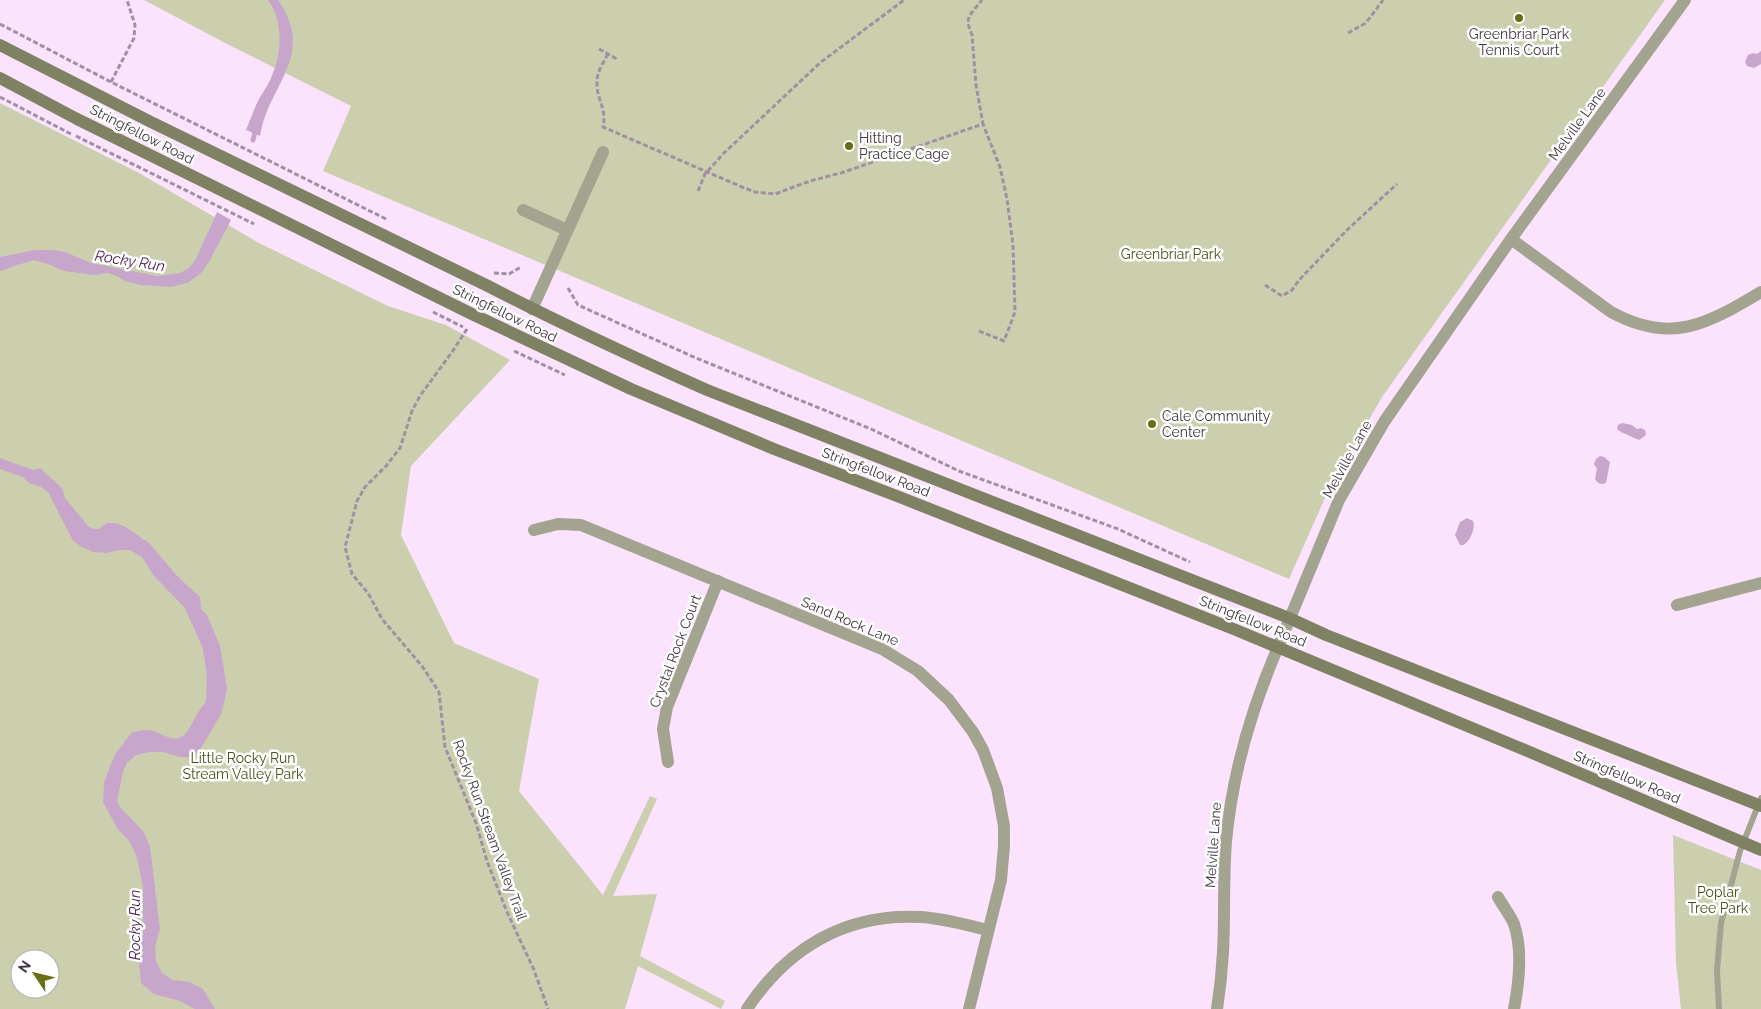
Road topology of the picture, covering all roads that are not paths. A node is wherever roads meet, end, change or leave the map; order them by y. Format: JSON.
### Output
{"nodes":[{"id":1,"x":1685,"y":0,"type":"edge"},
{"id":2,"x":0,"y":45,"type":"edge"},
{"id":3,"x":0,"y":78,"type":"edge"},
{"id":4,"x":603,"y":152,"type":"dead end"},
{"id":5,"x":524,"y":210,"type":"dead end"},
{"id":6,"x":567,"y":230,"type":"junction"},
{"id":7,"x":1511,"y":239,"type":"junction"},
{"id":8,"x":1761,"y":292,"type":"edge"},
{"id":9,"x":532,"y":309,"type":"junction"},
{"id":10,"x":534,"y":530,"type":"dead end"},
{"id":11,"x":718,"y":581,"type":"junction"},
{"id":12,"x":1761,"y":582,"type":"edge"},
{"id":13,"x":1677,"y":605,"type":"dead end"},
{"id":14,"x":1289,"y":618,"type":"junction"},
{"id":15,"x":1278,"y":647,"type":"junction"},
{"id":16,"x":668,"y":762,"type":"dead end"},
{"id":17,"x":1760,"y":803,"type":"edge"},
{"id":18,"x":1743,"y":843,"type":"junction"},
{"id":19,"x":1761,"y":850,"type":"edge"},
{"id":20,"x":1498,"y":897,"type":"dead end"},
{"id":21,"x":988,"y":930,"type":"junction"},
{"id":22,"x":747,"y":1009,"type":"edge"},
{"id":23,"x":969,"y":1009,"type":"edge"},
{"id":24,"x":1217,"y":1009,"type":"edge"},
{"id":25,"x":1514,"y":1009,"type":"edge"},
{"id":26,"x":1719,"y":1009,"type":"edge"}],
"edges":[{"from":1,"to":7,"type":"street","name":"Melville Lane"},
{"from":2,"to":9,"type":"main road","name":"Stringfellow Road"},
{"from":3,"to":15,"type":"main road","name":"Stringfellow Road"},
{"from":4,"to":6,"type":"street"},
{"from":5,"to":6,"type":"street"},
{"from":6,"to":9,"type":"street"},
{"from":7,"to":8,"type":"street"},
{"from":7,"to":14,"type":"street","name":"Melville Lane"},
{"from":9,"to":14,"type":"main road","name":"Stringfellow Road"},
{"from":10,"to":11,"type":"street","name":"Sand Rock Lane"},
{"from":11,"to":16,"type":"street","name":"Crystal Rock Court"},
{"from":11,"to":21,"type":"street","name":"Sand Rock Lane"},
{"from":12,"to":13,"type":"street"},
{"from":14,"to":15,"type":"street","name":"Melville Lane"},
{"from":14,"to":17,"type":"main road","name":"Stringfellow Road"},
{"from":15,"to":18,"type":"main road","name":"Stringfellow Road"},
{"from":15,"to":24,"type":"street","name":"Melville Lane"},
{"from":17,"to":18,"type":"lane"},
{"from":18,"to":19,"type":"main road","name":"Stringfellow Road"},
{"from":18,"to":26,"type":"lane"},
{"from":20,"to":25,"type":"street"},
{"from":21,"to":22,"type":"street"},
{"from":21,"to":23,"type":"street","name":"Sand Rock Lane"}]}
